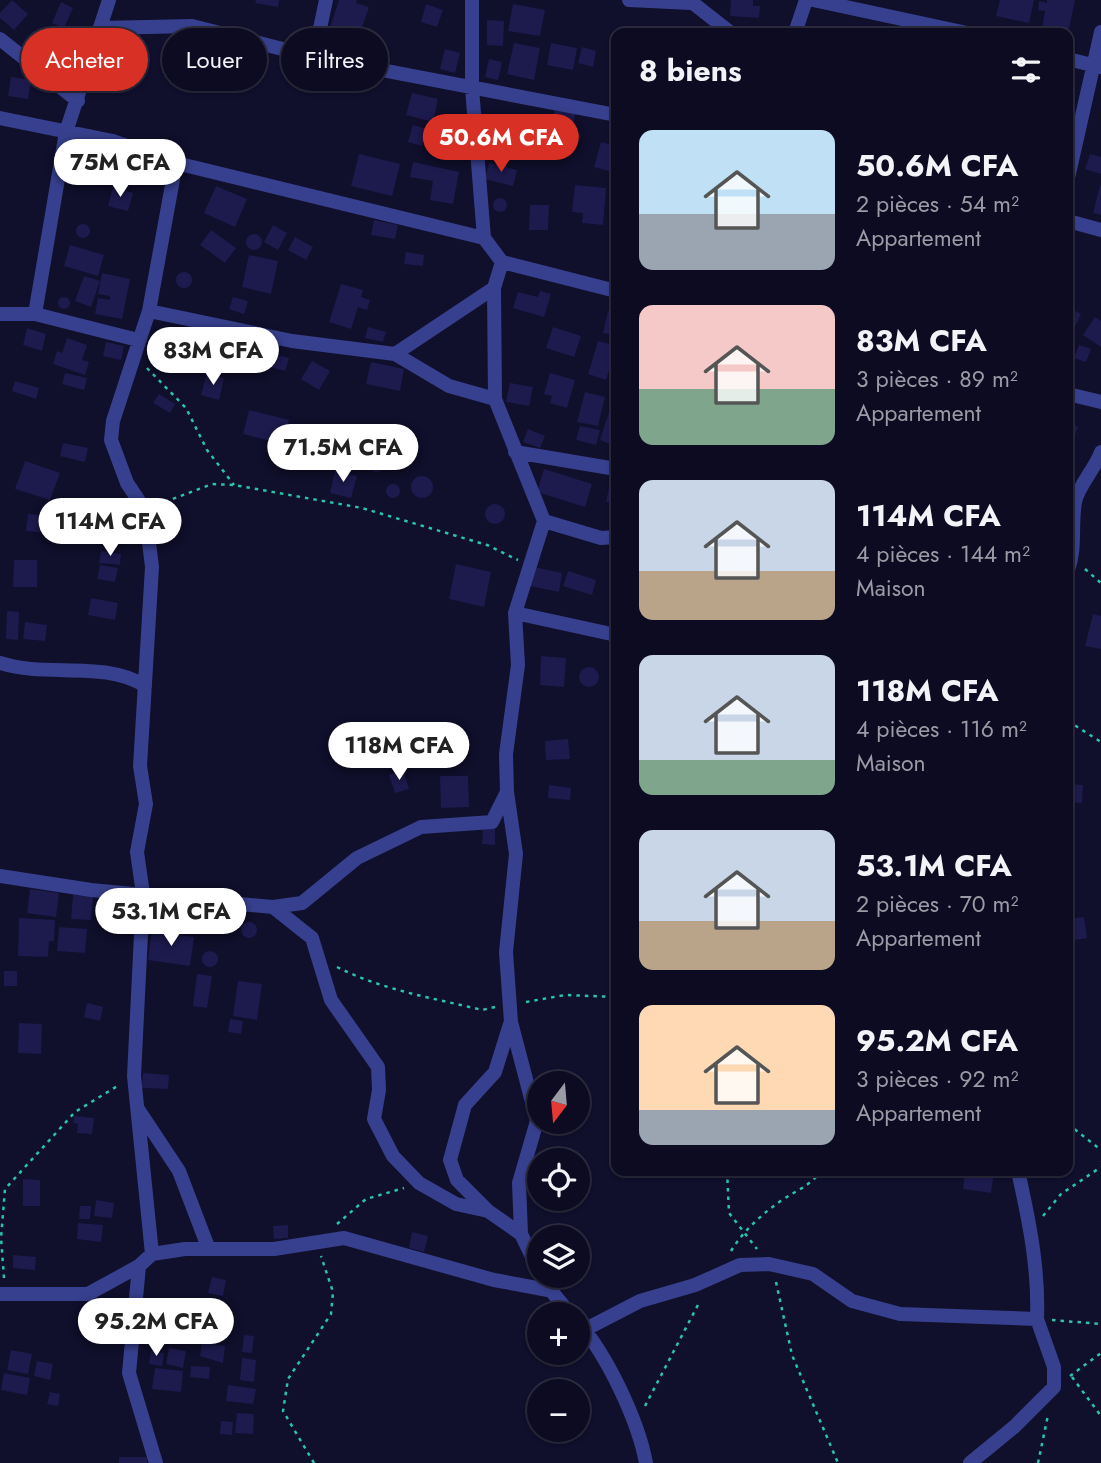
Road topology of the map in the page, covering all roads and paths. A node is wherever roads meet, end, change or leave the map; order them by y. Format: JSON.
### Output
{"nodes":[{"id":1,"x":109,"y":0,"type":"edge"},
{"id":2,"x":326,"y":0,"type":"edge"},
{"id":3,"x":472,"y":0,"type":"edge"},
{"id":4,"x":629,"y":0,"type":"edge"},
{"id":5,"x":806,"y":0,"type":"edge"},
{"id":6,"x":813,"y":0,"type":"edge"},
{"id":7,"x":690,"y":2,"type":"edge"},
{"id":8,"x":100,"y":28,"type":"joint"},
{"id":9,"x":320,"y":28,"type":"edge"},
{"id":10,"x":724,"y":28,"type":"edge"},
{"id":11,"x":796,"y":28,"type":"edge"},
{"id":12,"x":944,"y":28,"type":"edge"},
{"id":13,"x":1101,"y":32,"type":"edge"},
{"id":14,"x":0,"y":39,"type":"edge"},
{"id":15,"x":281,"y":49,"type":"edge"},
{"id":16,"x":1073,"y":60,"type":"edge"},
{"id":17,"x":1096,"y":66,"type":"edge"},
{"id":18,"x":388,"y":72,"type":"edge"},
{"id":19,"x":472,"y":88,"type":"junction"},
{"id":20,"x":81,"y":91,"type":"edge"},
{"id":21,"x":78,"y":101,"type":"junction"},
{"id":22,"x":611,"y":114,"type":"edge"},
{"id":23,"x":0,"y":118,"type":"edge"},
{"id":24,"x":66,"y":132,"type":"junction"},
{"id":25,"x":1073,"y":158,"type":"edge"},
{"id":26,"x":176,"y":163,"type":"junction"},
{"id":27,"x":1073,"y":222,"type":"edge"},
{"id":28,"x":1101,"y":230,"type":"edge"},
{"id":29,"x":484,"y":238,"type":"junction"},
{"id":30,"x":502,"y":262,"type":"junction"},
{"id":31,"x":494,"y":288,"type":"junction"},
{"id":32,"x":611,"y":290,"type":"edge"},
{"id":33,"x":149,"y":311,"type":"junction"},
{"id":34,"x":35,"y":314,"type":"junction"},
{"id":35,"x":2,"y":316,"type":"edge"},
{"id":36,"x":138,"y":340,"type":"junction"},
{"id":37,"x":395,"y":354,"type":"junction"},
{"id":38,"x":134,"y":355,"type":"junction"},
{"id":39,"x":1073,"y":395,"type":"edge"},
{"id":40,"x":495,"y":399,"type":"junction"},
{"id":41,"x":1101,"y":402,"type":"edge"},
{"id":42,"x":514,"y":452,"type":"junction"},
{"id":43,"x":1101,"y":453,"type":"edge"},
{"id":44,"x":611,"y":468,"type":"edge"},
{"id":45,"x":234,"y":485,"type":"junction"},
{"id":46,"x":1073,"y":499,"type":"edge"},
{"id":47,"x":145,"y":510,"type":"junction"},
{"id":48,"x":544,"y":521,"type":"junction"},
{"id":49,"x":611,"y":537,"type":"edge"},
{"id":50,"x":530,"y":566,"type":"junction"},
{"id":51,"x":1073,"y":566,"type":"edge"},
{"id":52,"x":1101,"y":583,"type":"edge"},
{"id":53,"x":515,"y":613,"type":"junction"},
{"id":54,"x":611,"y":634,"type":"edge"},
{"id":55,"x":0,"y":663,"type":"edge"},
{"id":56,"x":145,"y":686,"type":"junction"},
{"id":57,"x":1073,"y":724,"type":"edge"},
{"id":58,"x":1101,"y":742,"type":"edge"},
{"id":59,"x":507,"y":792,"type":"junction"},
{"id":60,"x":0,"y":876,"type":"edge"},
{"id":61,"x":143,"y":894,"type":"junction"},
{"id":62,"x":273,"y":907,"type":"junction"},
{"id":63,"x":318,"y":957,"type":"junction"},
{"id":64,"x":611,"y":997,"type":"edge"},
{"id":65,"x":510,"y":1005,"type":"junction"},
{"id":66,"x":511,"y":1022,"type":"junction"},
{"id":67,"x":134,"y":1076,"type":"junction"},
{"id":68,"x":136,"y":1105,"type":"junction"},
{"id":69,"x":1073,"y":1128,"type":"edge"},
{"id":70,"x":1101,"y":1150,"type":"edge"},
{"id":71,"x":1101,"y":1167,"type":"edge"},
{"id":72,"x":727,"y":1176,"type":"edge"},
{"id":73,"x":1018,"y":1176,"type":"edge"},
{"id":74,"x":419,"y":1183,"type":"junction"},
{"id":75,"x":0,"y":1204,"type":"edge"},
{"id":76,"x":3,"y":1209,"type":"junction"},
{"id":77,"x":488,"y":1211,"type":"junction"},
{"id":78,"x":336,"y":1225,"type":"dead end"},
{"id":79,"x":521,"y":1234,"type":"junction"},
{"id":80,"x":1031,"y":1236,"type":"junction"},
{"id":81,"x":317,"y":1242,"type":"junction"},
{"id":82,"x":527,"y":1246,"type":"edge"},
{"id":83,"x":208,"y":1247,"type":"junction"},
{"id":84,"x":152,"y":1254,"type":"junction"},
{"id":85,"x":769,"y":1264,"type":"junction"},
{"id":86,"x":139,"y":1266,"type":"junction"},
{"id":87,"x":548,"y":1290,"type":"joint"},
{"id":88,"x":6,"y":1295,"type":"edge"},
{"id":89,"x":559,"y":1302,"type":"edge"},
{"id":90,"x":1037,"y":1319,"type":"junction"},
{"id":91,"x":590,"y":1322,"type":"edge"},
{"id":92,"x":1101,"y":1324,"type":"edge"},
{"id":93,"x":590,"y":1341,"type":"edge"},
{"id":94,"x":1101,"y":1353,"type":"edge"},
{"id":95,"x":1071,"y":1376,"type":"junction"},
{"id":96,"x":1054,"y":1387,"type":"junction"},
{"id":97,"x":1049,"y":1413,"type":"dead end"},
{"id":98,"x":1101,"y":1416,"type":"edge"},
{"id":99,"x":156,"y":1463,"type":"edge"},
{"id":100,"x":314,"y":1463,"type":"edge"},
{"id":101,"x":646,"y":1463,"type":"edge"},
{"id":102,"x":838,"y":1463,"type":"edge"},
{"id":103,"x":970,"y":1463,"type":"edge"},
{"id":104,"x":1038,"y":1463,"type":"edge"}],
"edges":[{"from":1,"to":8,"type":"street"},
{"from":2,"to":9,"type":"street"},
{"from":3,"to":19,"type":"street"},
{"from":4,"to":7,"type":"street"},
{"from":5,"to":11,"type":"street"},
{"from":6,"to":12,"type":"street"},
{"from":7,"to":10,"type":"street"},
{"from":8,"to":15,"type":"street"},
{"from":13,"to":17,"type":"street"},
{"from":14,"to":21,"type":"street"},
{"from":16,"to":17,"type":"street"},
{"from":17,"to":25,"type":"street"},
{"from":18,"to":19,"type":"street"},
{"from":19,"to":22,"type":"street"},
{"from":19,"to":29,"type":"street"},
{"from":20,"to":21,"type":"street"},
{"from":21,"to":24,"type":"street"},
{"from":23,"to":24,"type":"street"},
{"from":24,"to":26,"type":"street"},
{"from":24,"to":34,"type":"street"},
{"from":26,"to":29,"type":"street"},
{"from":26,"to":33,"type":"street"},
{"from":27,"to":28,"type":"street"},
{"from":29,"to":30,"type":"street"},
{"from":30,"to":31,"type":"street"},
{"from":30,"to":32,"type":"street"},
{"from":31,"to":37,"type":"street"},
{"from":31,"to":40,"type":"street"},
{"from":33,"to":36,"type":"street"},
{"from":33,"to":37,"type":"street"},
{"from":34,"to":35,"type":"street"},
{"from":34,"to":36,"type":"street"},
{"from":36,"to":38,"type":"street"},
{"from":37,"to":40,"type":"street"},
{"from":38,"to":45,"type":"path"},
{"from":38,"to":47,"type":"street"},
{"from":39,"to":41,"type":"street"},
{"from":40,"to":42,"type":"street"},
{"from":42,"to":44,"type":"street"},
{"from":42,"to":48,"type":"street"},
{"from":43,"to":46,"type":"street"},
{"from":45,"to":47,"type":"path"},
{"from":45,"to":50,"type":"path"},
{"from":47,"to":56,"type":"street"},
{"from":48,"to":49,"type":"street"},
{"from":48,"to":50,"type":"street"},
{"from":50,"to":53,"type":"street"},
{"from":51,"to":52,"type":"path"},
{"from":53,"to":54,"type":"street"},
{"from":53,"to":59,"type":"street"},
{"from":55,"to":56,"type":"street"},
{"from":56,"to":61,"type":"street"},
{"from":57,"to":58,"type":"path"},
{"from":59,"to":62,"type":"street"},
{"from":59,"to":65,"type":"street"},
{"from":60,"to":61,"type":"street"},
{"from":61,"to":62,"type":"street"},
{"from":61,"to":67,"type":"street"},
{"from":62,"to":63,"type":"street"},
{"from":63,"to":65,"type":"path"},
{"from":63,"to":74,"type":"street"},
{"from":64,"to":65,"type":"path"},
{"from":65,"to":66,"type":"street"},
{"from":66,"to":77,"type":"street"},
{"from":66,"to":79,"type":"street"},
{"from":67,"to":68,"type":"street"},
{"from":67,"to":76,"type":"path"},
{"from":68,"to":83,"type":"street"},
{"from":68,"to":84,"type":"street"},
{"from":69,"to":70,"type":"path"},
{"from":71,"to":80,"type":"path"},
{"from":72,"to":85,"type":"path"},
{"from":73,"to":80,"type":"street"},
{"from":74,"to":77,"type":"street"},
{"from":74,"to":78,"type":"path"},
{"from":75,"to":76,"type":"path"},
{"from":76,"to":88,"type":"path"},
{"from":77,"to":79,"type":"street"},
{"from":79,"to":82,"type":"street"},
{"from":80,"to":90,"type":"street"},
{"from":81,"to":83,"type":"street"},
{"from":81,"to":87,"type":"street"},
{"from":81,"to":100,"type":"path"},
{"from":83,"to":84,"type":"street"},
{"from":84,"to":86,"type":"street"},
{"from":85,"to":90,"type":"street"},
{"from":85,"to":91,"type":"street"},
{"from":85,"to":102,"type":"path"},
{"from":86,"to":88,"type":"street"},
{"from":86,"to":99,"type":"street"},
{"from":87,"to":89,"type":"street"},
{"from":90,"to":92,"type":"path"},
{"from":90,"to":96,"type":"street"},
{"from":93,"to":101,"type":"street"},
{"from":94,"to":95,"type":"path"},
{"from":95,"to":96,"type":"path"},
{"from":95,"to":98,"type":"path"},
{"from":96,"to":103,"type":"street"},
{"from":97,"to":104,"type":"path"}]}
